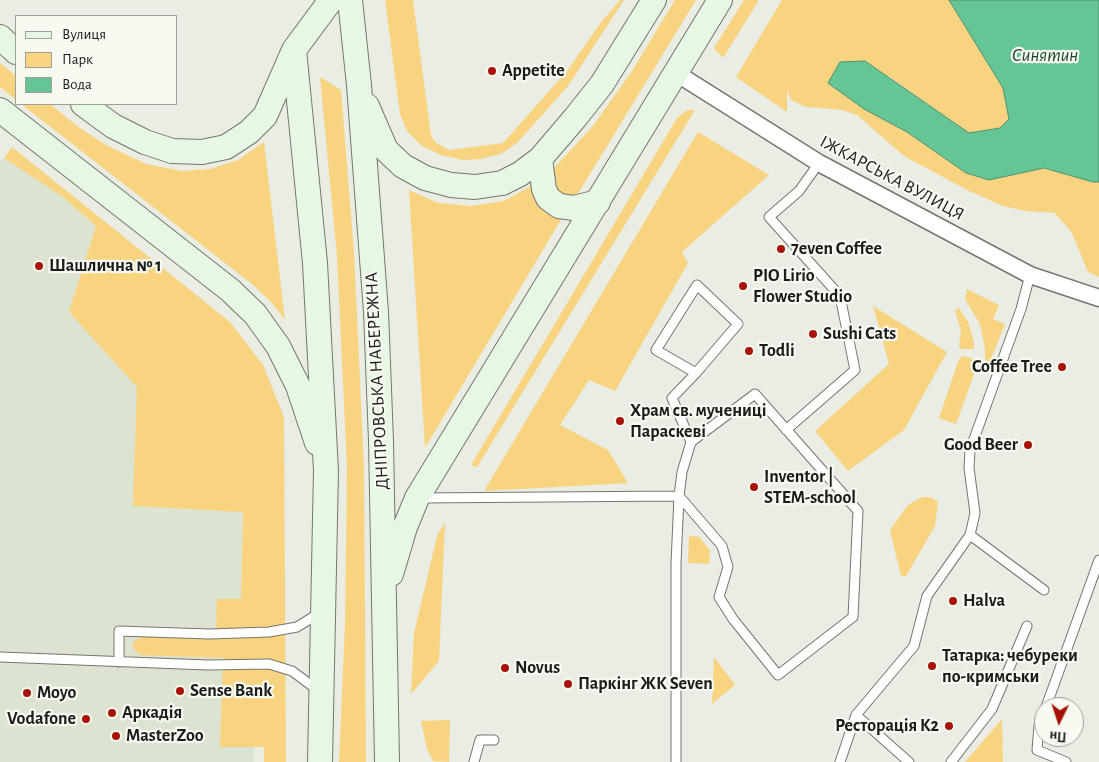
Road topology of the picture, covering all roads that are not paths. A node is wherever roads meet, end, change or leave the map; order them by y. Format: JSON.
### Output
{"nodes":[{"id":1,"x":331,"y":0,"type":"edge"},
{"id":2,"x":350,"y":0,"type":"edge"},
{"id":3,"x":654,"y":0,"type":"edge"},
{"id":4,"x":720,"y":0,"type":"edge"},
{"id":5,"x":0,"y":37,"type":"edge"},
{"id":6,"x":294,"y":50,"type":"junction"},
{"id":7,"x":15,"y":51,"type":"edge"},
{"id":8,"x":676,"y":72,"type":"junction"},
{"id":9,"x":359,"y":85,"type":"junction"},
{"id":10,"x":84,"y":105,"type":"edge"},
{"id":11,"x":0,"y":110,"type":"edge"},
{"id":12,"x":540,"y":159,"type":"junction"},
{"id":13,"x":820,"y":163,"type":"junction"},
{"id":14,"x":598,"y":202,"type":"junction"},
{"id":15,"x":1030,"y":275,"type":"junction"},
{"id":16,"x":1099,"y":298,"type":"edge"},
{"id":17,"x":696,"y":373,"type":"junction"},
{"id":18,"x":786,"y":430,"type":"junction"},
{"id":19,"x":691,"y":442,"type":"junction"},
{"id":20,"x":326,"y":471,"type":"junction"},
{"id":21,"x":679,"y":496,"type":"junction"},
{"id":22,"x":417,"y":498,"type":"junction"},
{"id":23,"x":970,"y":535,"type":"junction"},
{"id":24,"x":1099,"y":560,"type":"edge"},
{"id":25,"x":1044,"y":590,"type":"dead end"},
{"id":26,"x":384,"y":595,"type":"junction"},
{"id":27,"x":323,"y":611,"type":"junction"},
{"id":28,"x":1027,"y":626,"type":"dead end"},
{"id":29,"x":0,"y":658,"type":"edge"},
{"id":30,"x":119,"y":662,"type":"junction"},
{"id":31,"x":322,"y":692,"type":"junction"},
{"id":32,"x":1050,"y":697,"type":"edge"},
{"id":33,"x":856,"y":715,"type":"junction"},
{"id":34,"x":494,"y":740,"type":"dead end"},
{"id":35,"x":1037,"y":747,"type":"edge"},
{"id":36,"x":320,"y":762,"type":"edge"},
{"id":37,"x":387,"y":762,"type":"edge"},
{"id":38,"x":474,"y":762,"type":"edge"},
{"id":39,"x":676,"y":762,"type":"edge"},
{"id":40,"x":840,"y":762,"type":"edge"},
{"id":41,"x":910,"y":762,"type":"edge"},
{"id":42,"x":950,"y":762,"type":"edge"},
{"id":43,"x":1066,"y":762,"type":"edge"}],
"edges":[{"from":1,"to":6,"type":"main road"},
{"from":2,"to":9,"type":"main road","name":"ДНІПРОВСЬКА НАБЕРЕЖНА"},
{"from":3,"to":12,"type":"main road"},
{"from":4,"to":8,"type":"main road"},
{"from":5,"to":7,"type":"main road"},
{"from":6,"to":10,"type":"main road"},
{"from":6,"to":20,"type":"main road"},
{"from":8,"to":13,"type":"street","name":"ІЖКАРСЬКА ВУЛИЦЯ"},
{"from":8,"to":14,"type":"main road"},
{"from":9,"to":12,"type":"main road"},
{"from":9,"to":26,"type":"main road","name":"ДНІПРОВСЬКА НАБЕРЕЖНА"},
{"from":11,"to":20,"type":"main road"},
{"from":12,"to":14,"type":"main road"},
{"from":13,"to":15,"type":"street","name":"ІЖКАРСЬКА ВУЛИЦЯ"},
{"from":13,"to":18,"type":"lane"},
{"from":14,"to":22,"type":"main road"},
{"from":15,"to":16,"type":"street","name":"ІЖКАРСЬКА ВУЛИЦЯ"},
{"from":15,"to":23,"type":"lane"},
{"from":17,"to":17,"type":"lane"},
{"from":17,"to":19,"type":"lane"},
{"from":18,"to":19,"type":"lane"},
{"from":18,"to":21,"type":"lane"},
{"from":19,"to":21,"type":"lane"},
{"from":20,"to":27,"type":"main road"},
{"from":21,"to":22,"type":"lane"},
{"from":21,"to":39,"type":"lane"},
{"from":22,"to":26,"type":"main road"},
{"from":23,"to":25,"type":"lane"},
{"from":23,"to":33,"type":"lane"},
{"from":24,"to":32,"type":"lane"},
{"from":26,"to":37,"type":"main road","name":"ДНІПРОВСЬКА НАБЕРЕЖНА"},
{"from":27,"to":30,"type":"lane"},
{"from":27,"to":31,"type":"main road"},
{"from":28,"to":42,"type":"lane"},
{"from":29,"to":30,"type":"lane"},
{"from":30,"to":31,"type":"lane"},
{"from":31,"to":36,"type":"main road"},
{"from":33,"to":40,"type":"lane"},
{"from":33,"to":41,"type":"lane"},
{"from":34,"to":38,"type":"lane"},
{"from":35,"to":43,"type":"lane"}]}
